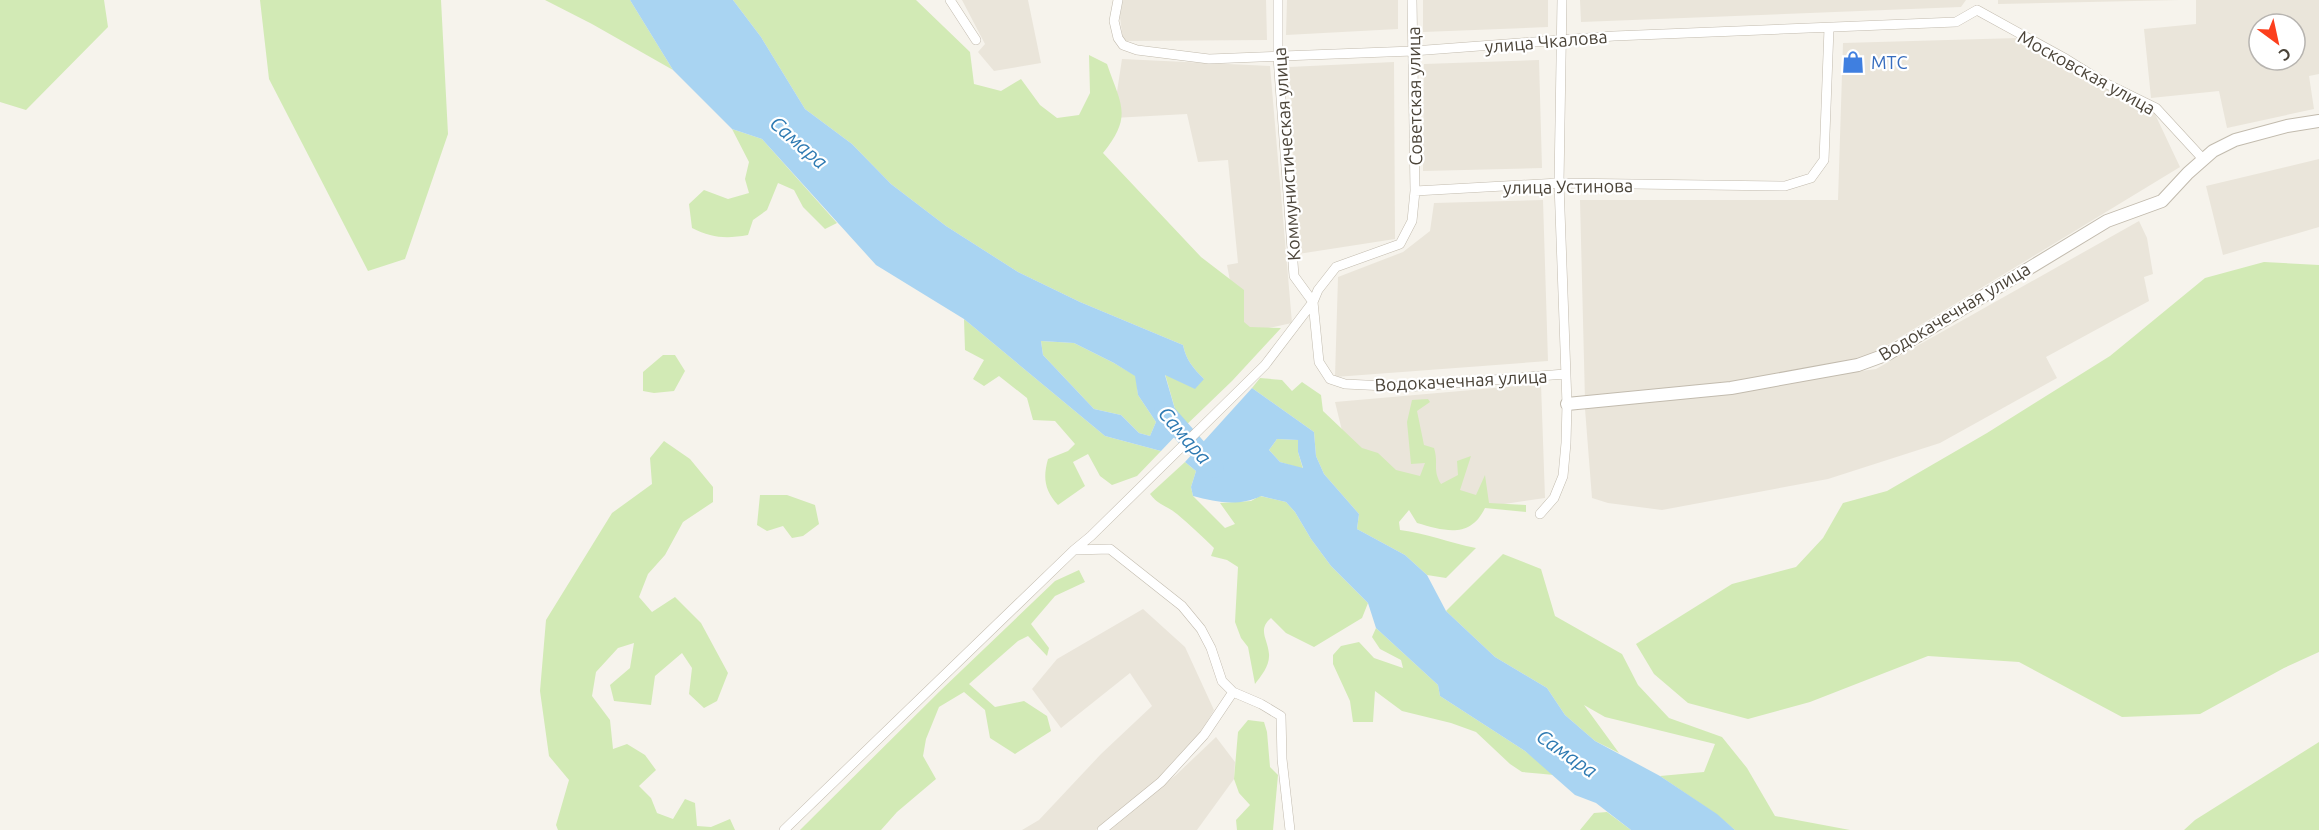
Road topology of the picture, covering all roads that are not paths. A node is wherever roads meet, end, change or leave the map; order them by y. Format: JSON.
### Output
{"nodes":[{"id":1,"x":950,"y":0,"type":"edge"},
{"id":2,"x":1118,"y":0,"type":"edge"},
{"id":3,"x":1278,"y":0,"type":"edge"},
{"id":4,"x":1412,"y":0,"type":"edge"},
{"id":5,"x":1562,"y":0,"type":"edge"},
{"id":6,"x":1980,"y":0,"type":"edge"},
{"id":7,"x":1977,"y":10,"type":"junction"},
{"id":8,"x":1829,"y":28,"type":"junction"},
{"id":9,"x":976,"y":40,"type":"dead end"},
{"id":10,"x":1562,"y":41,"type":"junction"},
{"id":11,"x":1413,"y":51,"type":"junction"},
{"id":12,"x":1278,"y":57,"type":"junction"},
{"id":13,"x":2319,"y":122,"type":"edge"},
{"id":14,"x":2203,"y":159,"type":"junction"},
{"id":15,"x":1559,"y":183,"type":"junction"},
{"id":16,"x":1415,"y":191,"type":"junction"},
{"id":17,"x":1313,"y":302,"type":"junction"},
{"id":18,"x":1565,"y":374,"type":"junction"},
{"id":19,"x":1568,"y":404,"type":"junction"},
{"id":20,"x":1540,"y":514,"type":"dead end"},
{"id":21,"x":1074,"y":550,"type":"junction"},
{"id":22,"x":1233,"y":692,"type":"junction"},
{"id":23,"x":784,"y":830,"type":"edge"},
{"id":24,"x":1102,"y":830,"type":"edge"},
{"id":25,"x":1290,"y":830,"type":"edge"}],
"edges":[{"from":1,"to":9,"type":"street"},
{"from":2,"to":12,"type":"street","name":"улица Чкалова"},
{"from":3,"to":12,"type":"street","name":"Коммунистическая улица"},
{"from":4,"to":11,"type":"street","name":"Советская улица"},
{"from":5,"to":10,"type":"street"},
{"from":6,"to":7,"type":"street"},
{"from":7,"to":8,"type":"street","name":"улица Чкалова"},
{"from":7,"to":14,"type":"street","name":"Московская улица"},
{"from":8,"to":10,"type":"street","name":"улица Чкалова"},
{"from":8,"to":15,"type":"street","name":"улица Устинова"},
{"from":10,"to":11,"type":"street","name":"улица Чкалова"},
{"from":10,"to":15,"type":"street"},
{"from":11,"to":12,"type":"street","name":"улица Чкалова"},
{"from":11,"to":16,"type":"street","name":"Советская улица"},
{"from":12,"to":17,"type":"street","name":"Коммунистическая улица"},
{"from":13,"to":14,"type":"street"},
{"from":14,"to":19,"type":"street","name":"Водокачечная улица"},
{"from":15,"to":16,"type":"street","name":"улица Устинова"},
{"from":15,"to":18,"type":"street"},
{"from":16,"to":17,"type":"street"},
{"from":17,"to":18,"type":"street","name":"Водокачечная улица"},
{"from":17,"to":21,"type":"street"},
{"from":18,"to":19,"type":"street"},
{"from":19,"to":20,"type":"street"},
{"from":21,"to":22,"type":"street"},
{"from":21,"to":23,"type":"street"},
{"from":22,"to":24,"type":"street"},
{"from":22,"to":25,"type":"street"}]}
